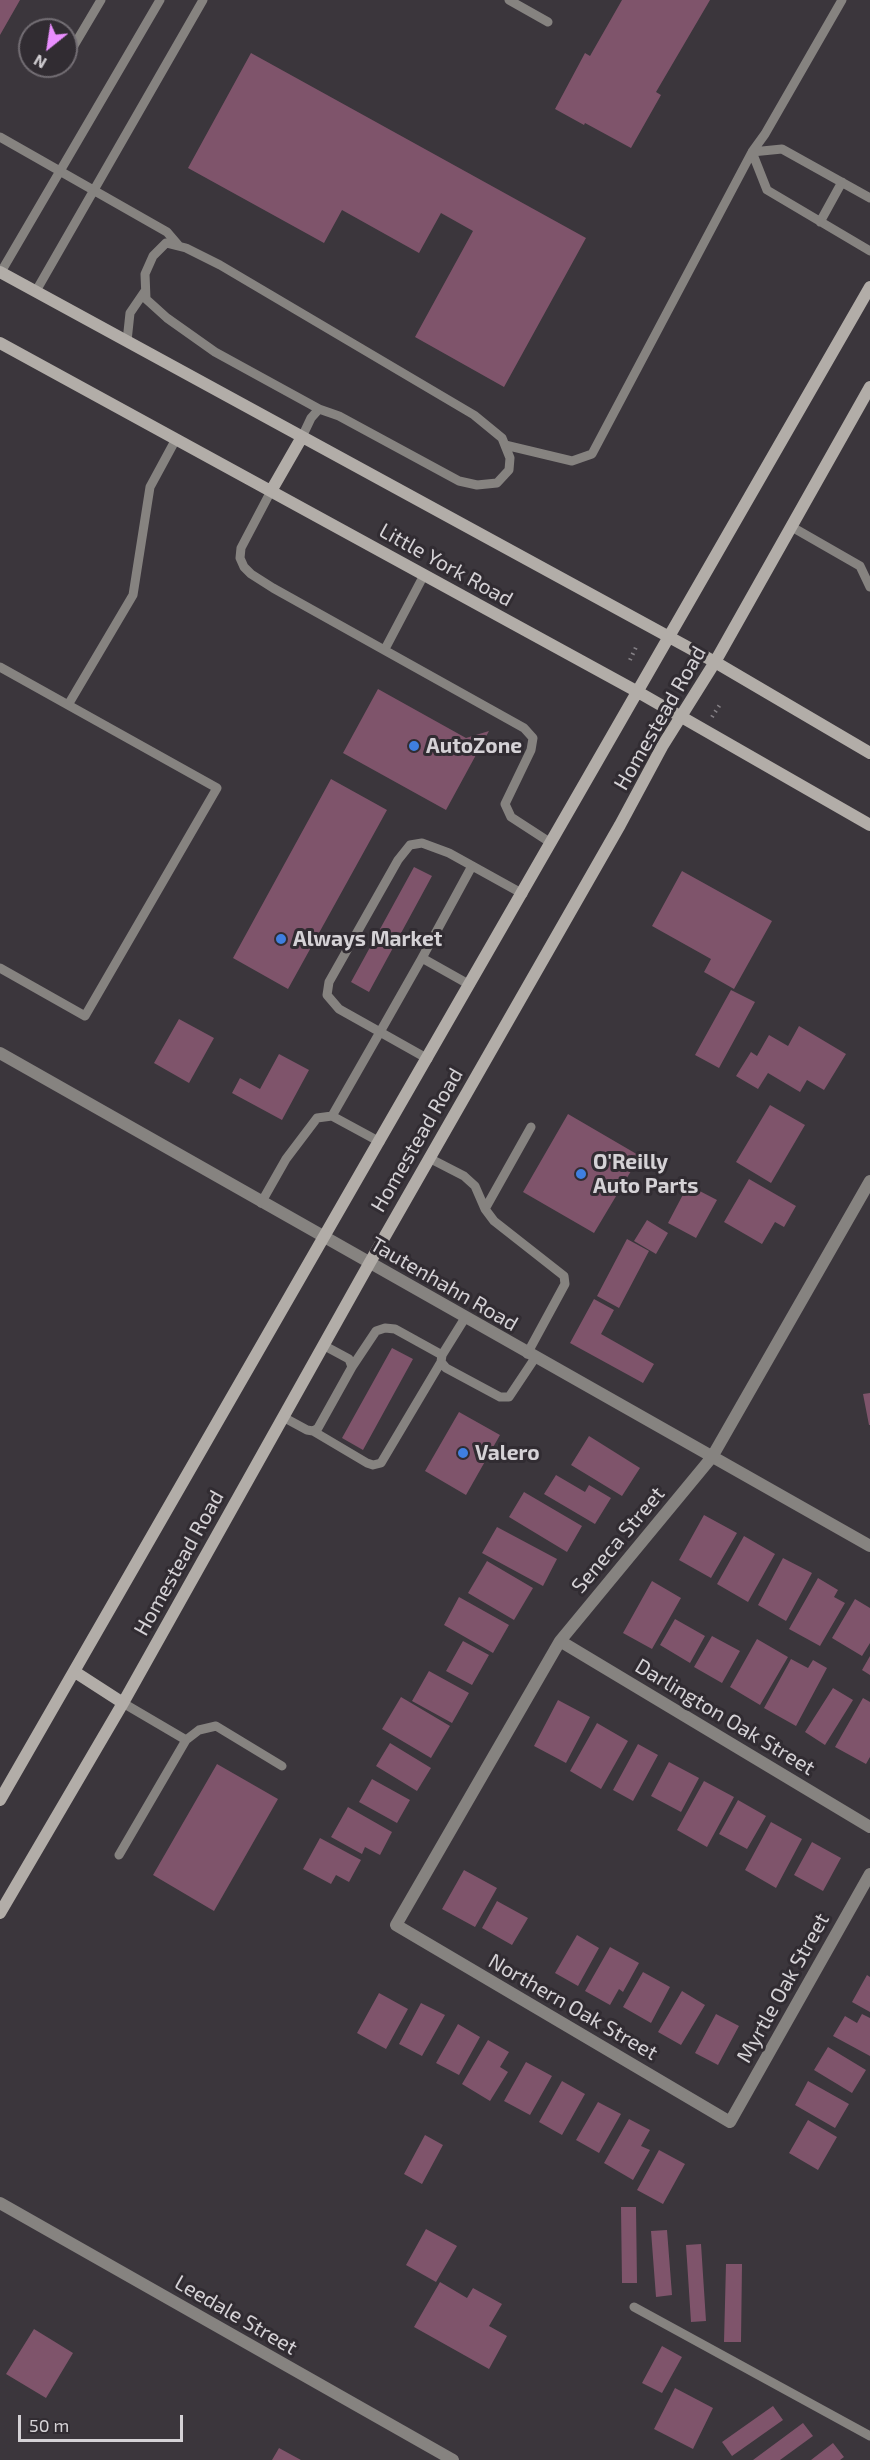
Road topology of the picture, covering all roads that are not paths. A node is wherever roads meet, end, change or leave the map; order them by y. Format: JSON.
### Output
{"nodes":[{"id":1,"x":101,"y":0,"type":"edge"},
{"id":2,"x":160,"y":0,"type":"edge"},
{"id":3,"x":203,"y":0,"type":"edge"},
{"id":4,"x":509,"y":0,"type":"edge"},
{"id":5,"x":842,"y":0,"type":"edge"},
{"id":6,"x":548,"y":22,"type":"dead end"},
{"id":7,"x":78,"y":39,"type":"edge"},
{"id":8,"x":0,"y":137,"type":"edge"},
{"id":9,"x":752,"y":152,"type":"junction"},
{"id":10,"x":60,"y":172,"type":"junction"},
{"id":11,"x":842,"y":182,"type":"junction"},
{"id":12,"x":94,"y":191,"type":"junction"},
{"id":13,"x":870,"y":198,"type":"edge"},
{"id":14,"x":820,"y":222,"type":"junction"},
{"id":15,"x":180,"y":247,"type":"junction"},
{"id":16,"x":870,"y":252,"type":"edge"},
{"id":17,"x":0,"y":272,"type":"edge"},
{"id":18,"x":870,"y":287,"type":"edge"},
{"id":19,"x":146,"y":290,"type":"junction"},
{"id":20,"x":36,"y":291,"type":"junction"},
{"id":21,"x":127,"y":341,"type":"junction"},
{"id":22,"x":0,"y":343,"type":"edge"},
{"id":23,"x":870,"y":387,"type":"edge"},
{"id":24,"x":319,"y":409,"type":"junction"},
{"id":25,"x":302,"y":437,"type":"junction"},
{"id":26,"x":176,"y":439,"type":"junction"},
{"id":27,"x":505,"y":445,"type":"junction"},
{"id":28,"x":270,"y":491,"type":"junction"},
{"id":29,"x":792,"y":527,"type":"junction"},
{"id":30,"x":424,"y":575,"type":"junction"},
{"id":31,"x":870,"y":587,"type":"edge"},
{"id":32,"x":669,"y":638,"type":"junction"},
{"id":33,"x":385,"y":649,"type":"junction"},
{"id":34,"x":715,"y":662,"type":"junction"},
{"id":35,"x":0,"y":667,"type":"edge"},
{"id":36,"x":638,"y":692,"type":"junction"},
{"id":37,"x":68,"y":705,"type":"junction"},
{"id":38,"x":680,"y":716,"type":"junction"},
{"id":39,"x":870,"y":753,"type":"edge"},
{"id":40,"x":870,"y":825,"type":"edge"},
{"id":41,"x":551,"y":843,"type":"junction"},
{"id":42,"x":472,"y":866,"type":"junction"},
{"id":43,"x":522,"y":894,"type":"junction"},
{"id":44,"x":422,"y":958,"type":"junction"},
{"id":45,"x":0,"y":968,"type":"edge"},
{"id":46,"x":470,"y":985,"type":"junction"},
{"id":47,"x":380,"y":1032,"type":"junction"},
{"id":48,"x":0,"y":1053,"type":"edge"},
{"id":49,"x":428,"y":1059,"type":"junction"},
{"id":50,"x":332,"y":1116,"type":"junction"},
{"id":51,"x":531,"y":1127,"type":"dead end"},
{"id":52,"x":380,"y":1142,"type":"junction"},
{"id":53,"x":429,"y":1158,"type":"junction"},
{"id":54,"x":870,"y":1181,"type":"edge"},
{"id":55,"x":261,"y":1203,"type":"junction"},
{"id":56,"x":485,"y":1209,"type":"junction"},
{"id":57,"x":324,"y":1239,"type":"junction"},
{"id":58,"x":369,"y":1264,"type":"junction"},
{"id":59,"x":465,"y":1318,"type":"junction"},
{"id":60,"x":323,"y":1345,"type":"junction"},
{"id":61,"x":531,"y":1356,"type":"junction"},
{"id":62,"x":442,"y":1358,"type":"junction"},
{"id":63,"x":351,"y":1367,"type":"junction"},
{"id":64,"x":283,"y":1417,"type":"junction"},
{"id":65,"x":313,"y":1431,"type":"junction"},
{"id":66,"x":712,"y":1457,"type":"junction"},
{"id":67,"x":870,"y":1546,"type":"edge"},
{"id":68,"x":560,"y":1641,"type":"junction"},
{"id":69,"x":75,"y":1672,"type":"junction"},
{"id":70,"x":123,"y":1702,"type":"junction"},
{"id":71,"x":186,"y":1740,"type":"junction"},
{"id":72,"x":282,"y":1766,"type":"dead end"},
{"id":73,"x":0,"y":1800,"type":"edge"},
{"id":74,"x":870,"y":1827,"type":"edge"},
{"id":75,"x":119,"y":1856,"type":"dead end"},
{"id":76,"x":870,"y":1874,"type":"edge"},
{"id":77,"x":0,"y":1913,"type":"edge"},
{"id":78,"x":396,"y":1925,"type":"joint"},
{"id":79,"x":730,"y":2122,"type":"joint"},
{"id":80,"x":0,"y":2203,"type":"edge"},
{"id":81,"x":634,"y":2307,"type":"dead end"},
{"id":82,"x":870,"y":2436,"type":"edge"},
{"id":83,"x":453,"y":2460,"type":"edge"}],
"edges":[{"from":1,"to":7,"type":"lane"},
{"from":2,"to":10,"type":"lane"},
{"from":3,"to":12,"type":"lane"},
{"from":4,"to":6,"type":"lane"},
{"from":5,"to":9,"type":"lane"},
{"from":8,"to":10,"type":"lane"},
{"from":9,"to":11,"type":"lane"},
{"from":9,"to":14,"type":"lane"},
{"from":9,"to":27,"type":"lane"},
{"from":10,"to":12,"type":"lane"},
{"from":10,"to":17,"type":"lane"},
{"from":11,"to":13,"type":"lane"},
{"from":11,"to":14,"type":"lane"},
{"from":12,"to":15,"type":"lane"},
{"from":12,"to":20,"type":"lane"},
{"from":14,"to":16,"type":"lane"},
{"from":15,"to":19,"type":"lane"},
{"from":15,"to":27,"type":"lane"},
{"from":17,"to":20,"type":"main road","name":"Little York Road"},
{"from":18,"to":32,"type":"main road","name":"Homestead Road"},
{"from":19,"to":21,"type":"lane"},
{"from":19,"to":24,"type":"lane"},
{"from":20,"to":21,"type":"main road","name":"Little York Road"},
{"from":21,"to":25,"type":"main road","name":"Little York Road"},
{"from":22,"to":26,"type":"main road","name":"Little York Road"},
{"from":23,"to":29,"type":"main road","name":"Homestead Road"},
{"from":24,"to":25,"type":"lane"},
{"from":24,"to":27,"type":"lane"},
{"from":25,"to":28,"type":"main road"},
{"from":25,"to":32,"type":"main road","name":"Little York Road"},
{"from":26,"to":28,"type":"main road","name":"Little York Road"},
{"from":26,"to":37,"type":"lane"},
{"from":28,"to":30,"type":"main road","name":"Little York Road"},
{"from":28,"to":33,"type":"lane"},
{"from":29,"to":31,"type":"lane"},
{"from":29,"to":34,"type":"main road","name":"Homestead Road"},
{"from":30,"to":33,"type":"lane"},
{"from":30,"to":36,"type":"main road","name":"Little York Road"},
{"from":32,"to":34,"type":"main road","name":"Little York Road"},
{"from":32,"to":36,"type":"main road","name":"Homestead Road"},
{"from":33,"to":41,"type":"lane"},
{"from":34,"to":38,"type":"main road","name":"Homestead Road"},
{"from":34,"to":39,"type":"main road","name":"Little York Road"},
{"from":35,"to":37,"type":"lane"},
{"from":36,"to":38,"type":"main road","name":"Little York Road"},
{"from":36,"to":41,"type":"main road","name":"Homestead Road"},
{"from":37,"to":45,"type":"lane"},
{"from":38,"to":40,"type":"main road","name":"Little York Road"},
{"from":38,"to":53,"type":"main road","name":"Homestead Road"},
{"from":41,"to":43,"type":"main road","name":"Homestead Road"},
{"from":42,"to":43,"type":"lane"},
{"from":42,"to":44,"type":"lane"},
{"from":42,"to":47,"type":"lane"},
{"from":43,"to":46,"type":"main road","name":"Homestead Road"},
{"from":44,"to":46,"type":"lane"},
{"from":44,"to":47,"type":"lane"},
{"from":46,"to":49,"type":"main road","name":"Homestead Road"},
{"from":47,"to":49,"type":"lane"},
{"from":47,"to":50,"type":"lane"},
{"from":48,"to":55,"type":"street","name":"Tautenhahn Road"},
{"from":49,"to":52,"type":"main road","name":"Homestead Road"},
{"from":50,"to":52,"type":"lane"},
{"from":50,"to":55,"type":"lane"},
{"from":51,"to":56,"type":"lane"},
{"from":52,"to":57,"type":"main road","name":"Homestead Road"},
{"from":53,"to":56,"type":"lane"},
{"from":53,"to":58,"type":"main road","name":"Homestead Road"},
{"from":54,"to":66,"type":"street","name":"Seneca Street"},
{"from":55,"to":57,"type":"street","name":"Tautenhahn Road"},
{"from":56,"to":61,"type":"lane"},
{"from":57,"to":58,"type":"street","name":"Tautenhahn Road"},
{"from":57,"to":69,"type":"main road","name":"Homestead Road"},
{"from":58,"to":59,"type":"street","name":"Tautenhahn Road"},
{"from":58,"to":60,"type":"main road","name":"Homestead Road"},
{"from":59,"to":61,"type":"street","name":"Tautenhahn Road"},
{"from":59,"to":62,"type":"lane"},
{"from":60,"to":63,"type":"lane"},
{"from":60,"to":64,"type":"main road","name":"Homestead Road"},
{"from":61,"to":62,"type":"lane"},
{"from":61,"to":66,"type":"street","name":"Tautenhahn Road"},
{"from":62,"to":63,"type":"lane"},
{"from":62,"to":65,"type":"lane"},
{"from":63,"to":65,"type":"lane"},
{"from":64,"to":65,"type":"lane"},
{"from":64,"to":70,"type":"main road","name":"Homestead Road"},
{"from":66,"to":67,"type":"street","name":"Tautenhahn Road"},
{"from":66,"to":68,"type":"street","name":"Seneca Street"},
{"from":68,"to":74,"type":"street","name":"Darlington Oak Street"},
{"from":68,"to":78,"type":"street","name":"Seneca Street"},
{"from":69,"to":70,"type":"main road"},
{"from":69,"to":73,"type":"main road","name":"Homestead Road"},
{"from":70,"to":71,"type":"lane"},
{"from":70,"to":77,"type":"main road","name":"Homestead Road"},
{"from":71,"to":72,"type":"lane"},
{"from":71,"to":75,"type":"lane"},
{"from":76,"to":79,"type":"street","name":"Myrtle Oak Street"},
{"from":78,"to":79,"type":"street","name":"Northern Oak Street"},
{"from":80,"to":83,"type":"street","name":"Leedale Street"},
{"from":81,"to":82,"type":"lane"}]}
